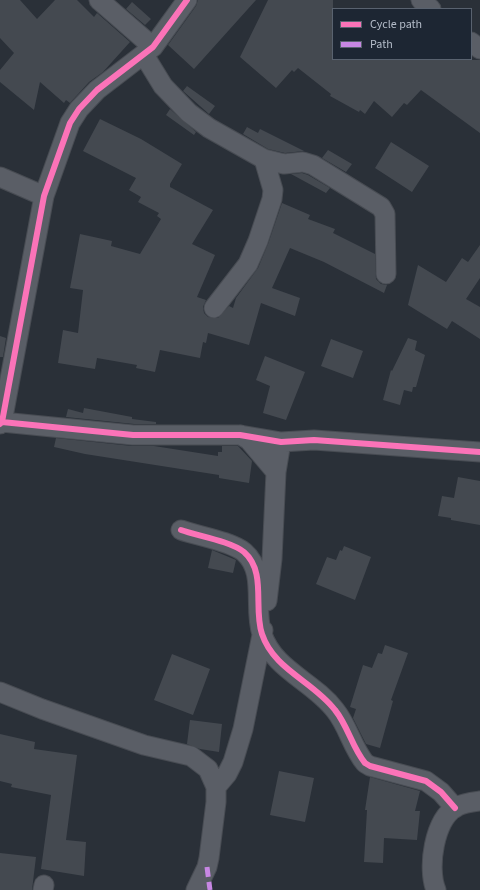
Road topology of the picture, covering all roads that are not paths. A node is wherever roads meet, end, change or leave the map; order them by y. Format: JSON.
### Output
{"nodes":[{"id":1,"x":99,"y":0,"type":"edge"},
{"id":2,"x":187,"y":0,"type":"edge"},
{"id":3,"x":421,"y":0,"type":"edge"},
{"id":4,"x":430,"y":8,"type":"edge"},
{"id":5,"x":472,"y":43,"type":"edge"},
{"id":6,"x":480,"y":49,"type":"edge"},
{"id":7,"x":148,"y":51,"type":"junction"},
{"id":8,"x":264,"y":159,"type":"junction"},
{"id":9,"x":0,"y":177,"type":"edge"},
{"id":10,"x":44,"y":196,"type":"junction"},
{"id":11,"x":386,"y":274,"type":"dead end"},
{"id":12,"x":214,"y":308,"type":"dead end"},
{"id":13,"x":1,"y":423,"type":"edge"},
{"id":14,"x":240,"y":434,"type":"junction"},
{"id":15,"x":281,"y":442,"type":"junction"},
{"id":16,"x":480,"y":452,"type":"edge"},
{"id":17,"x":276,"y":472,"type":"junction"},
{"id":18,"x":181,"y":530,"type":"dead end"},
{"id":19,"x":262,"y":634,"type":"junction"},
{"id":20,"x":0,"y":692,"type":"edge"},
{"id":21,"x":216,"y":787,"type":"junction"},
{"id":22,"x":480,"y":801,"type":"edge"},
{"id":23,"x":455,"y":808,"type":"junction"},
{"id":24,"x":196,"y":890,"type":"edge"},
{"id":25,"x":436,"y":890,"type":"edge"}],
"edges":[{"from":1,"to":7,"type":"street"},
{"from":2,"to":7,"type":"street"},
{"from":3,"to":4,"type":"street"},
{"from":5,"to":6,"type":"street"},
{"from":7,"to":8,"type":"street"},
{"from":7,"to":10,"type":"street"},
{"from":8,"to":11,"type":"street"},
{"from":8,"to":12,"type":"street"},
{"from":9,"to":10,"type":"street"},
{"from":10,"to":13,"type":"street"},
{"from":13,"to":14,"type":"street"},
{"from":14,"to":15,"type":"street"},
{"from":14,"to":17,"type":"street"},
{"from":15,"to":16,"type":"street"},
{"from":15,"to":17,"type":"street"},
{"from":17,"to":19,"type":"street"},
{"from":18,"to":19,"type":"street"},
{"from":19,"to":21,"type":"street"},
{"from":19,"to":23,"type":"street"},
{"from":20,"to":21,"type":"street"},
{"from":21,"to":24,"type":"street"},
{"from":22,"to":23,"type":"street"},
{"from":23,"to":25,"type":"street"}]}
